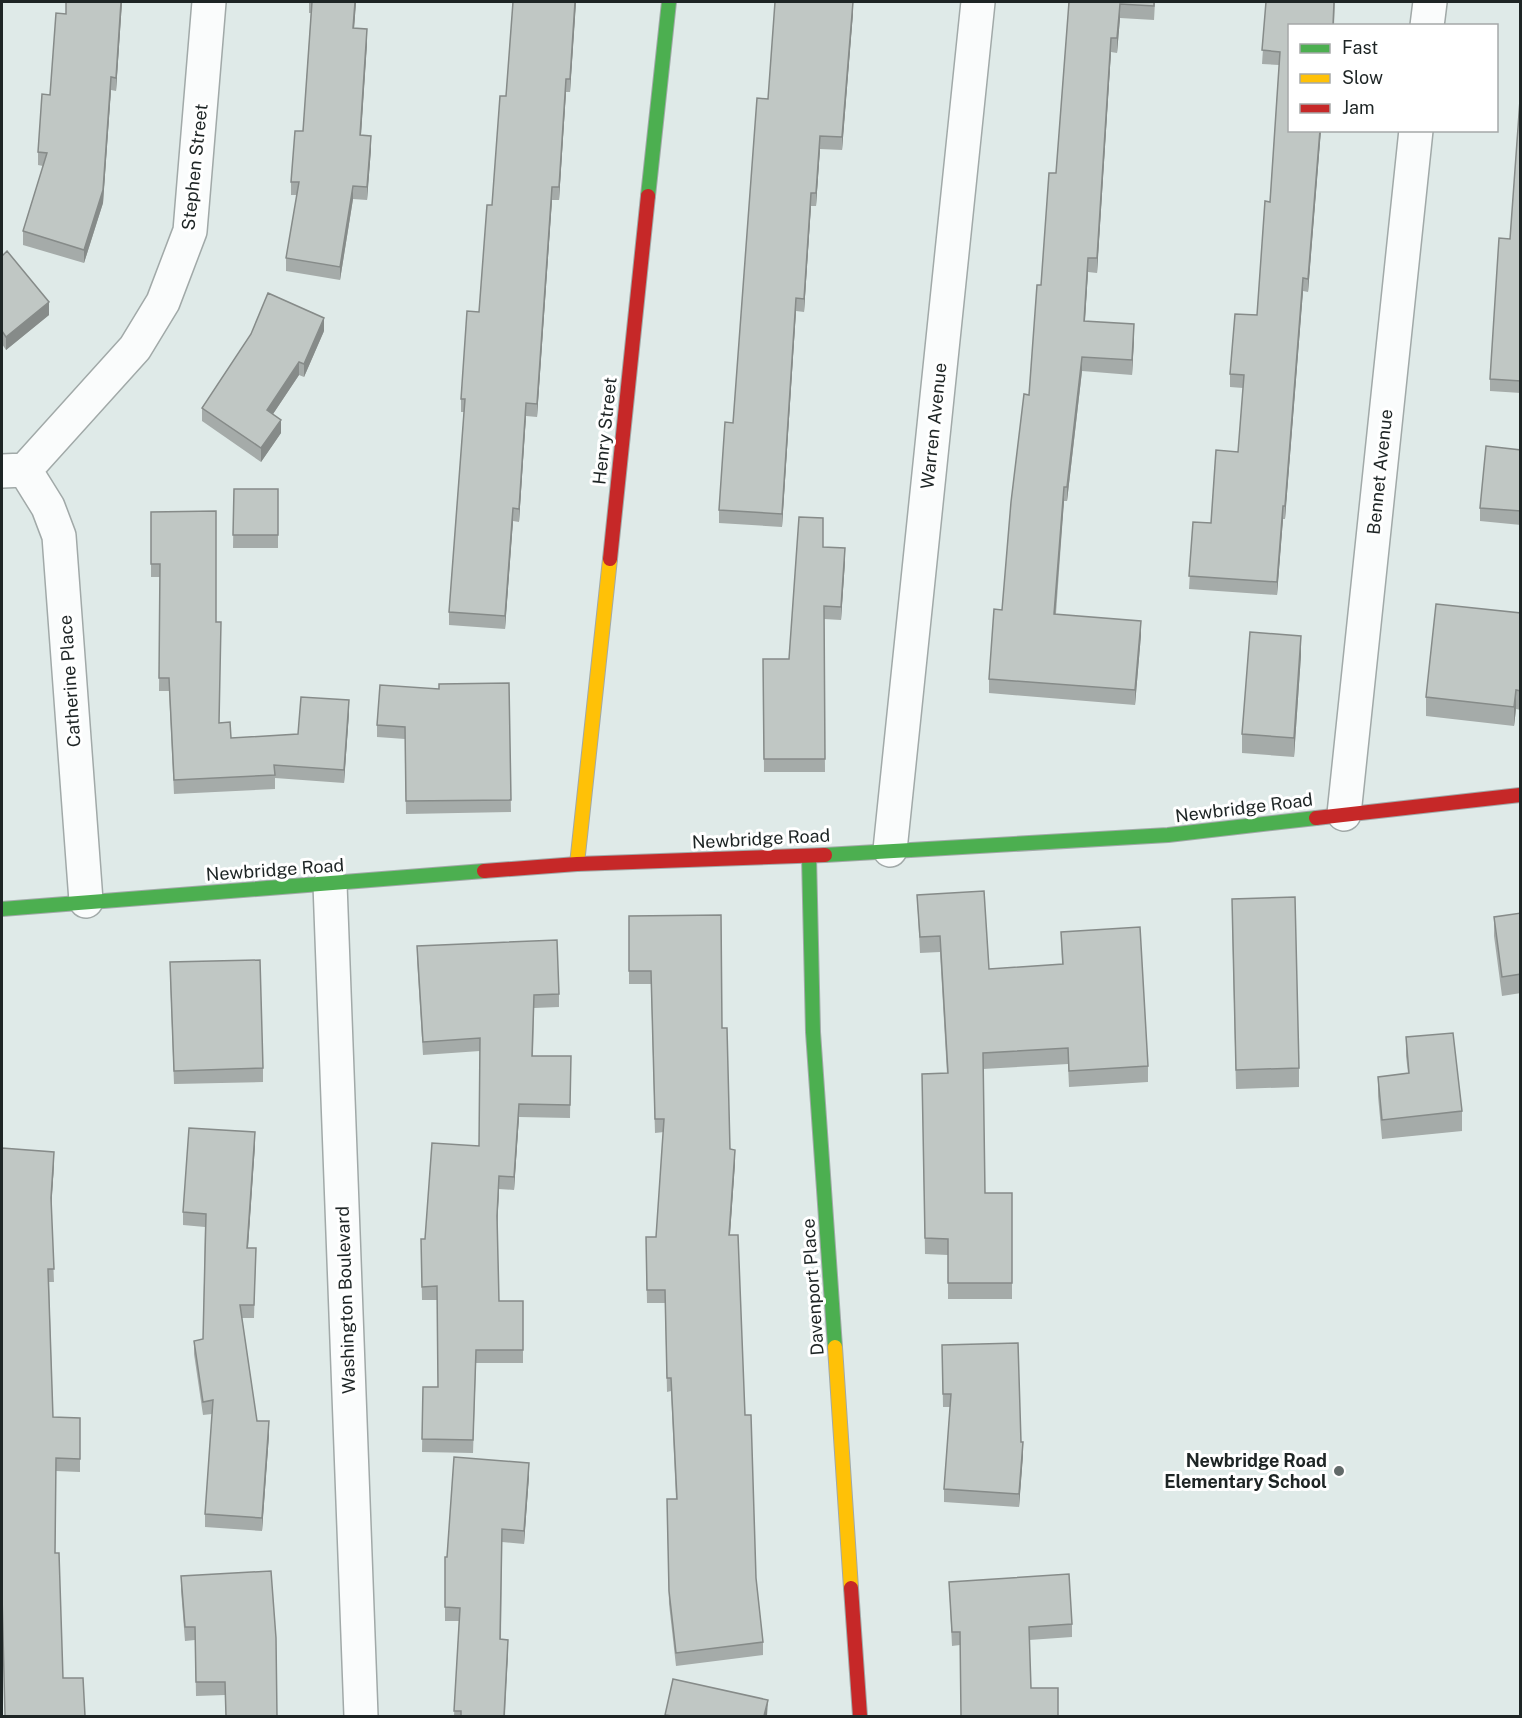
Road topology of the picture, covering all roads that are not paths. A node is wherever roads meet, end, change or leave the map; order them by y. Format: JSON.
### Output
{"nodes":[{"id":1,"x":209,"y":2,"type":"edge"},
{"id":2,"x":669,"y":2,"type":"edge"},
{"id":3,"x":978,"y":2,"type":"edge"},
{"id":4,"x":1430,"y":2,"type":"edge"},
{"id":5,"x":1427,"y":24,"type":"edge"},
{"id":6,"x":1416,"y":132,"type":"edge"},
{"id":7,"x":13,"y":470,"type":"edge"},
{"id":8,"x":1521,"y":795,"type":"edge"},
{"id":9,"x":1344,"y":814,"type":"junction"},
{"id":10,"x":890,"y":850,"type":"junction"},
{"id":11,"x":809,"y":856,"type":"junction"},
{"id":12,"x":577,"y":864,"type":"junction"},
{"id":13,"x":330,"y":884,"type":"junction"},
{"id":14,"x":86,"y":901,"type":"junction"},
{"id":15,"x":2,"y":909,"type":"edge"},
{"id":16,"x":361,"y":1716,"type":"edge"},
{"id":17,"x":860,"y":1716,"type":"edge"}],
"edges":[{"from":1,"to":7,"type":"street","name":"Stephen Street"},
{"from":2,"to":12,"type":"street","name":"Henry Street"},
{"from":3,"to":10,"type":"street","name":"Warren Avenue"},
{"from":4,"to":5,"type":"street"},
{"from":6,"to":9,"type":"street","name":"Bennet Avenue"},
{"from":7,"to":14,"type":"street","name":"Catherine Place"},
{"from":8,"to":9,"type":"street","name":"Newbridge Road"},
{"from":9,"to":10,"type":"street","name":"Newbridge Road"},
{"from":10,"to":11,"type":"street","name":"Newbridge Road"},
{"from":11,"to":12,"type":"street","name":"Newbridge Road"},
{"from":11,"to":17,"type":"street","name":"Davenport Place"},
{"from":12,"to":13,"type":"street","name":"Newbridge Road"},
{"from":13,"to":14,"type":"street","name":"Newbridge Road"},
{"from":13,"to":16,"type":"street","name":"Washington Boulevard"},
{"from":14,"to":15,"type":"street","name":"Newbridge Road"}]}
